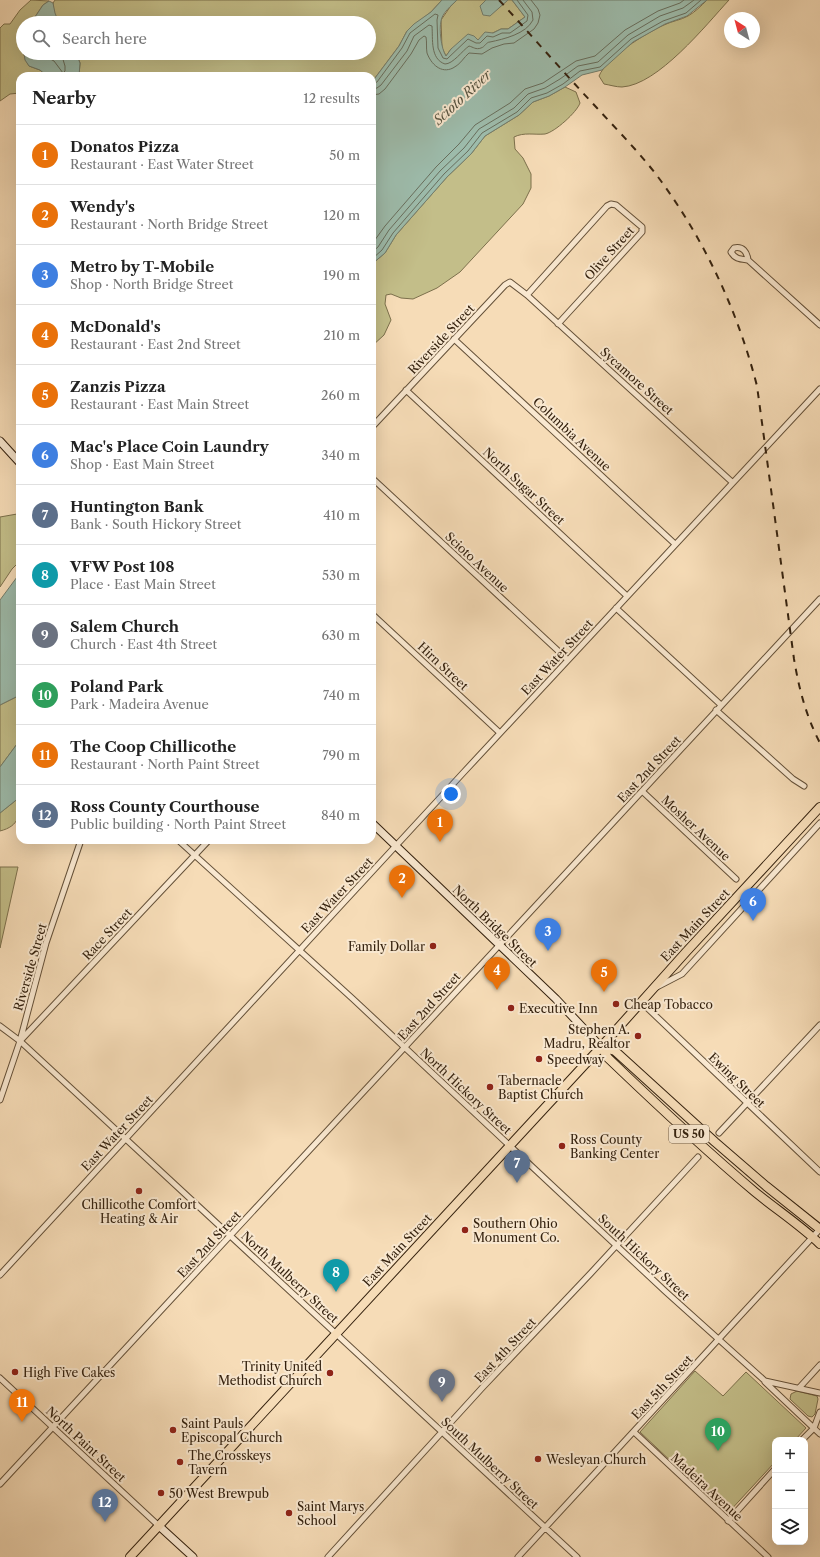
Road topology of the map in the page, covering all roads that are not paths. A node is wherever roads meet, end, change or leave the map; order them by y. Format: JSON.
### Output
{"nodes":[{"id":1,"x":748,"y":260,"type":"dead end"},
{"id":2,"x":527,"y":295,"type":"junction"},
{"id":3,"x":558,"y":324,"type":"junction"},
{"id":4,"x":820,"y":325,"type":"edge"},
{"id":5,"x":454,"y":339,"type":"junction"},
{"id":6,"x":820,"y":389,"type":"edge"},
{"id":7,"x":406,"y":390,"type":"junction"},
{"id":8,"x":376,"y":423,"type":"edge"},
{"id":9,"x":0,"y":441,"type":"edge"},
{"id":10,"x":16,"y":459,"type":"edge"},
{"id":11,"x":376,"y":482,"type":"edge"},
{"id":12,"x":732,"y":482,"type":"junction"},
{"id":13,"x":676,"y":544,"type":"junction"},
{"id":14,"x":627,"y":596,"type":"junction"},
{"id":15,"x":820,"y":599,"type":"edge"},
{"id":16,"x":616,"y":608,"type":"junction"},
{"id":17,"x":376,"y":618,"type":"edge"},
{"id":18,"x":568,"y":660,"type":"junction"},
{"id":19,"x":721,"y":705,"type":"junction"},
{"id":20,"x":716,"y":710,"type":"junction"},
{"id":21,"x":500,"y":733,"type":"junction"},
{"id":22,"x":804,"y":786,"type":"dead end"},
{"id":23,"x":642,"y":791,"type":"junction"},
{"id":24,"x":820,"y":807,"type":"edge"},
{"id":25,"x":820,"y":823,"type":"edge"},
{"id":26,"x":376,"y":827,"type":"edge"},
{"id":27,"x":80,"y":844,"type":"edge"},
{"id":28,"x":182,"y":844,"type":"edge"},
{"id":29,"x":204,"y":844,"type":"edge"},
{"id":30,"x":396,"y":846,"type":"junction"},
{"id":31,"x":194,"y":855,"type":"junction"},
{"id":32,"x":736,"y":879,"type":"dead end"},
{"id":33,"x":498,"y":945,"type":"junction"},
{"id":34,"x":300,"y":950,"type":"junction"},
{"id":35,"x":652,"y":989,"type":"junction"},
{"id":36,"x":641,"y":1002,"type":"junction"},
{"id":37,"x":820,"y":1025,"type":"edge"},
{"id":38,"x":0,"y":1026,"type":"edge"},
{"id":39,"x":20,"y":1041,"type":"junction"},
{"id":40,"x":601,"y":1047,"type":"junction"},
{"id":41,"x":404,"y":1048,"type":"junction"},
{"id":42,"x":0,"y":1100,"type":"edge"},
{"id":43,"x":747,"y":1103,"type":"junction"},
{"id":44,"x":719,"y":1133,"type":"dead end"},
{"id":45,"x":126,"y":1139,"type":"junction"},
{"id":46,"x":510,"y":1145,"type":"junction"},
{"id":47,"x":698,"y":1157,"type":"dead end"},
{"id":48,"x":820,"y":1172,"type":"edge"},
{"id":49,"x":820,"y":1229,"type":"edge"},
{"id":50,"x":230,"y":1236,"type":"junction"},
{"id":51,"x":813,"y":1237,"type":"junction"},
{"id":52,"x":820,"y":1244,"type":"edge"},
{"id":53,"x":617,"y":1245,"type":"junction"},
{"id":54,"x":0,"y":1275,"type":"edge"},
{"id":55,"x":336,"y":1334,"type":"junction"},
{"id":56,"x":719,"y":1340,"type":"junction"},
{"id":57,"x":820,"y":1365,"type":"edge"},
{"id":58,"x":0,"y":1378,"type":"edge"},
{"id":59,"x":764,"y":1382,"type":"junction"},
{"id":60,"x":799,"y":1388,"type":"junction"},
{"id":61,"x":820,"y":1393,"type":"edge"},
{"id":62,"x":820,"y":1412,"type":"edge"},
{"id":63,"x":53,"y":1427,"type":"junction"},
{"id":64,"x":814,"y":1428,"type":"junction"},
{"id":65,"x":442,"y":1432,"type":"junction"},
{"id":66,"x":634,"y":1432,"type":"junction"},
{"id":67,"x":820,"y":1434,"type":"edge"},
{"id":68,"x":805,"y":1437,"type":"edge"},
{"id":69,"x":772,"y":1473,"type":"edge"},
{"id":70,"x":0,"y":1484,"type":"edge"},
{"id":71,"x":728,"y":1521,"type":"junction"},
{"id":72,"x":159,"y":1526,"type":"junction"},
{"id":73,"x":545,"y":1528,"type":"junction"},
{"id":74,"x":130,"y":1557,"type":"edge"},
{"id":75,"x":193,"y":1557,"type":"edge"},
{"id":76,"x":328,"y":1557,"type":"edge"},
{"id":77,"x":518,"y":1557,"type":"edge"},
{"id":78,"x":577,"y":1557,"type":"edge"},
{"id":79,"x":768,"y":1557,"type":"edge"}],
"edges":[{"from":1,"to":4,"type":"street"},
{"from":2,"to":3,"type":"street","name":"Sycamore Street"},
{"from":2,"to":3,"type":"street","name":"Olive Street"},
{"from":2,"to":5,"type":"street","name":"Riverside Street"},
{"from":3,"to":12,"type":"street","name":"Sycamore Street"},
{"from":5,"to":7,"type":"street","name":"Riverside Street"},
{"from":5,"to":13,"type":"street","name":"Columbia Avenue"},
{"from":6,"to":12,"type":"street","name":"East Water Street"},
{"from":7,"to":8,"type":"street","name":"Riverside Street"},
{"from":7,"to":14,"type":"street","name":"North Sugar Street"},
{"from":9,"to":10,"type":"main road"},
{"from":11,"to":18,"type":"street","name":"Scioto Avenue"},
{"from":12,"to":13,"type":"street","name":"East Water Street"},
{"from":13,"to":14,"type":"street","name":"East Water Street"},
{"from":14,"to":16,"type":"street","name":"East Water Street"},
{"from":15,"to":19,"type":"street","name":"East 2nd Street"},
{"from":16,"to":18,"type":"street","name":"East Water Street"},
{"from":16,"to":19,"type":"street"},
{"from":17,"to":21,"type":"street","name":"Hirn Street"},
{"from":18,"to":21,"type":"street","name":"East Water Street"},
{"from":19,"to":20,"type":"street","name":"East 2nd Street"},
{"from":20,"to":22,"type":"street"},
{"from":20,"to":23,"type":"street","name":"East 2nd Street"},
{"from":21,"to":30,"type":"street","name":"East Water Street"},
{"from":23,"to":32,"type":"street","name":"Mosher Avenue"},
{"from":23,"to":33,"type":"street","name":"East 2nd Street"},
{"from":24,"to":35,"type":"main road","name":"East Main Street"},
{"from":25,"to":35,"type":"street","name":"East Main Street"},
{"from":26,"to":30,"type":"main road","name":"North Bridge Street"},
{"from":27,"to":39,"type":"street","name":"Riverside Street"},
{"from":28,"to":31,"type":"street","name":"North Hickory Street"},
{"from":29,"to":31,"type":"street","name":"Race Street"},
{"from":30,"to":33,"type":"main road","name":"North Bridge Street"},
{"from":30,"to":34,"type":"street","name":"East Water Street"},
{"from":31,"to":34,"type":"street","name":"North Hickory Street"},
{"from":31,"to":39,"type":"street","name":"Race Street"},
{"from":33,"to":40,"type":"main road","name":"North Bridge Street"},
{"from":33,"to":41,"type":"street","name":"East 2nd Street"},
{"from":34,"to":41,"type":"street","name":"North Hickory Street"},
{"from":34,"to":45,"type":"street","name":"East Water Street"},
{"from":35,"to":36,"type":"main road","name":"East Main Street"},
{"from":36,"to":40,"type":"main road","name":"East Main Street"},
{"from":36,"to":43,"type":"street","name":"Ewing Street"},
{"from":37,"to":43,"type":"street"},
{"from":38,"to":39,"type":"street","name":"North Mulberry Street"},
{"from":39,"to":42,"type":"street","name":"Riverside Street"},
{"from":39,"to":45,"type":"street","name":"North Mulberry Street"},
{"from":40,"to":46,"type":"main road","name":"East Main Street"},
{"from":40,"to":49,"type":"main road","number":"US 50"},
{"from":40,"to":51,"type":"main road","number":"US 50"},
{"from":41,"to":46,"type":"street","name":"North Hickory Street"},
{"from":41,"to":50,"type":"street","name":"East 2nd Street"},
{"from":43,"to":44,"type":"street"},
{"from":43,"to":48,"type":"street","name":"Ewing Street"},
{"from":45,"to":50,"type":"street","name":"North Mulberry Street"},
{"from":45,"to":54,"type":"street","name":"East Water Street"},
{"from":46,"to":53,"type":"street","name":"South Hickory Street"},
{"from":46,"to":55,"type":"main road","name":"East Main Street"},
{"from":47,"to":53,"type":"street","name":"East 4th Street"},
{"from":49,"to":51,"type":"street","name":"East 5th Street"},
{"from":50,"to":55,"type":"street","name":"North Mulberry Street"},
{"from":50,"to":63,"type":"street","name":"East 2nd Street"},
{"from":51,"to":52,"type":"main road","number":"US 50"},
{"from":51,"to":56,"type":"street","name":"East 5th Street"},
{"from":53,"to":56,"type":"street","name":"South Hickory Street"},
{"from":53,"to":65,"type":"street","name":"East 4th Street"},
{"from":55,"to":65,"type":"street","name":"South Mulberry Street"},
{"from":55,"to":72,"type":"main road","name":"East Main Street"},
{"from":56,"to":59,"type":"street","name":"South Hickory Street"},
{"from":56,"to":66,"type":"street","name":"East 5th Street"},
{"from":57,"to":60,"type":"street"},
{"from":58,"to":63,"type":"street","name":"North Paint Street"},
{"from":59,"to":60,"type":"street"},
{"from":59,"to":64,"type":"street","name":"South Hickory Street"},
{"from":60,"to":61,"type":"street"},
{"from":62,"to":64,"type":"street"},
{"from":63,"to":70,"type":"street","name":"East 2nd Street"},
{"from":63,"to":72,"type":"street","name":"North Paint Street"},
{"from":64,"to":67,"type":"street","name":"South Hickory Street"},
{"from":64,"to":68,"type":"street"},
{"from":65,"to":73,"type":"street","name":"South Mulberry Street"},
{"from":65,"to":76,"type":"street","name":"East 4th Street"},
{"from":66,"to":71,"type":"street","name":"Madeira Avenue"},
{"from":66,"to":73,"type":"street","name":"East 5th Street"},
{"from":69,"to":71,"type":"street"},
{"from":71,"to":79,"type":"street","name":"Madeira Avenue"},
{"from":72,"to":74,"type":"main road","name":"East Main Street"},
{"from":72,"to":75,"type":"main road"},
{"from":73,"to":77,"type":"street","name":"East 5th Street"},
{"from":73,"to":78,"type":"street","name":"South Mulberry Street"}]}
